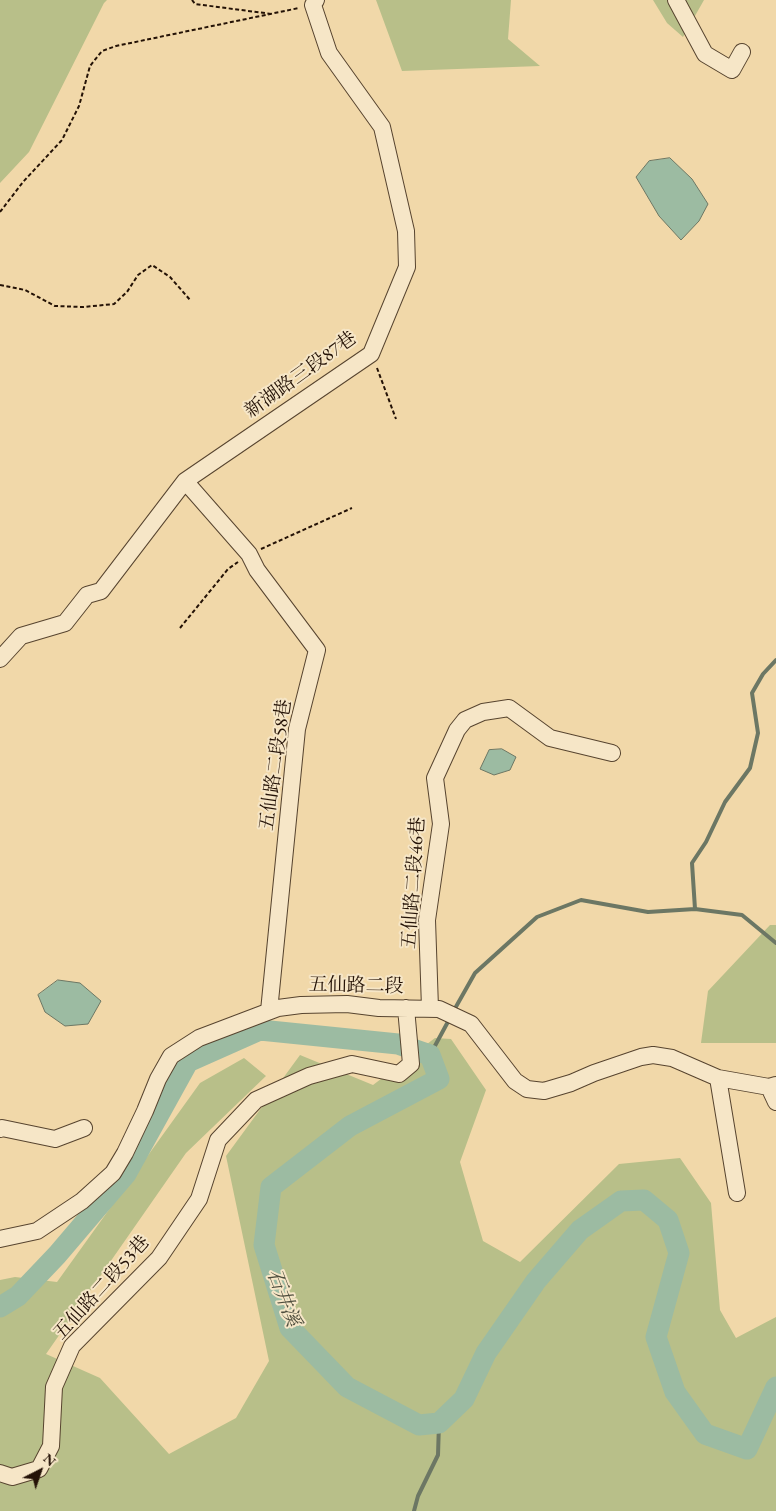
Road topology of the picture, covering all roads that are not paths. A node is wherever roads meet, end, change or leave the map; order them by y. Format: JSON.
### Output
{"nodes":[{"id":1,"x":676,"y":0,"type":"edge"},
{"id":2,"x":315,"y":2,"type":"edge"},
{"id":3,"x":742,"y":52,"type":"dead end"},
{"id":4,"x":185,"y":481,"type":"junction"},
{"id":5,"x":0,"y":659,"type":"edge"},
{"id":6,"x":612,"y":753,"type":"dead end"},
{"id":7,"x":406,"y":1008,"type":"junction"},
{"id":8,"x":434,"y":1008,"type":"junction"},
{"id":9,"x":268,"y":1011,"type":"junction"},
{"id":10,"x":718,"y":1078,"type":"junction"},
{"id":11,"x":774,"y":1091,"type":"edge"},
{"id":12,"x":84,"y":1128,"type":"dead end"},
{"id":13,"x":0,"y":1129,"type":"edge"},
{"id":14,"x":737,"y":1192,"type":"dead end"},
{"id":15,"x":0,"y":1239,"type":"edge"},
{"id":16,"x":0,"y":1473,"type":"edge"}],
"edges":[{"from":1,"to":3,"type":"street"},
{"from":2,"to":4,"type":"street","name":"新湖路三段87巷"},
{"from":4,"to":5,"type":"street","name":"新湖路三段87巷"},
{"from":4,"to":9,"type":"street","name":"五仙路二段58巷"},
{"from":6,"to":8,"type":"street","name":"五仙路二段46巷"},
{"from":7,"to":8,"type":"street","name":"五仙路二段"},
{"from":7,"to":9,"type":"street","name":"五仙路二段"},
{"from":7,"to":16,"type":"street","name":"五仙路二段53巷"},
{"from":8,"to":10,"type":"street","name":"五仙路二段"},
{"from":9,"to":15,"type":"street","name":"五仙路二段"},
{"from":10,"to":11,"type":"street","name":"五仙路二段"},
{"from":10,"to":14,"type":"street"},
{"from":12,"to":13,"type":"street"}]}
